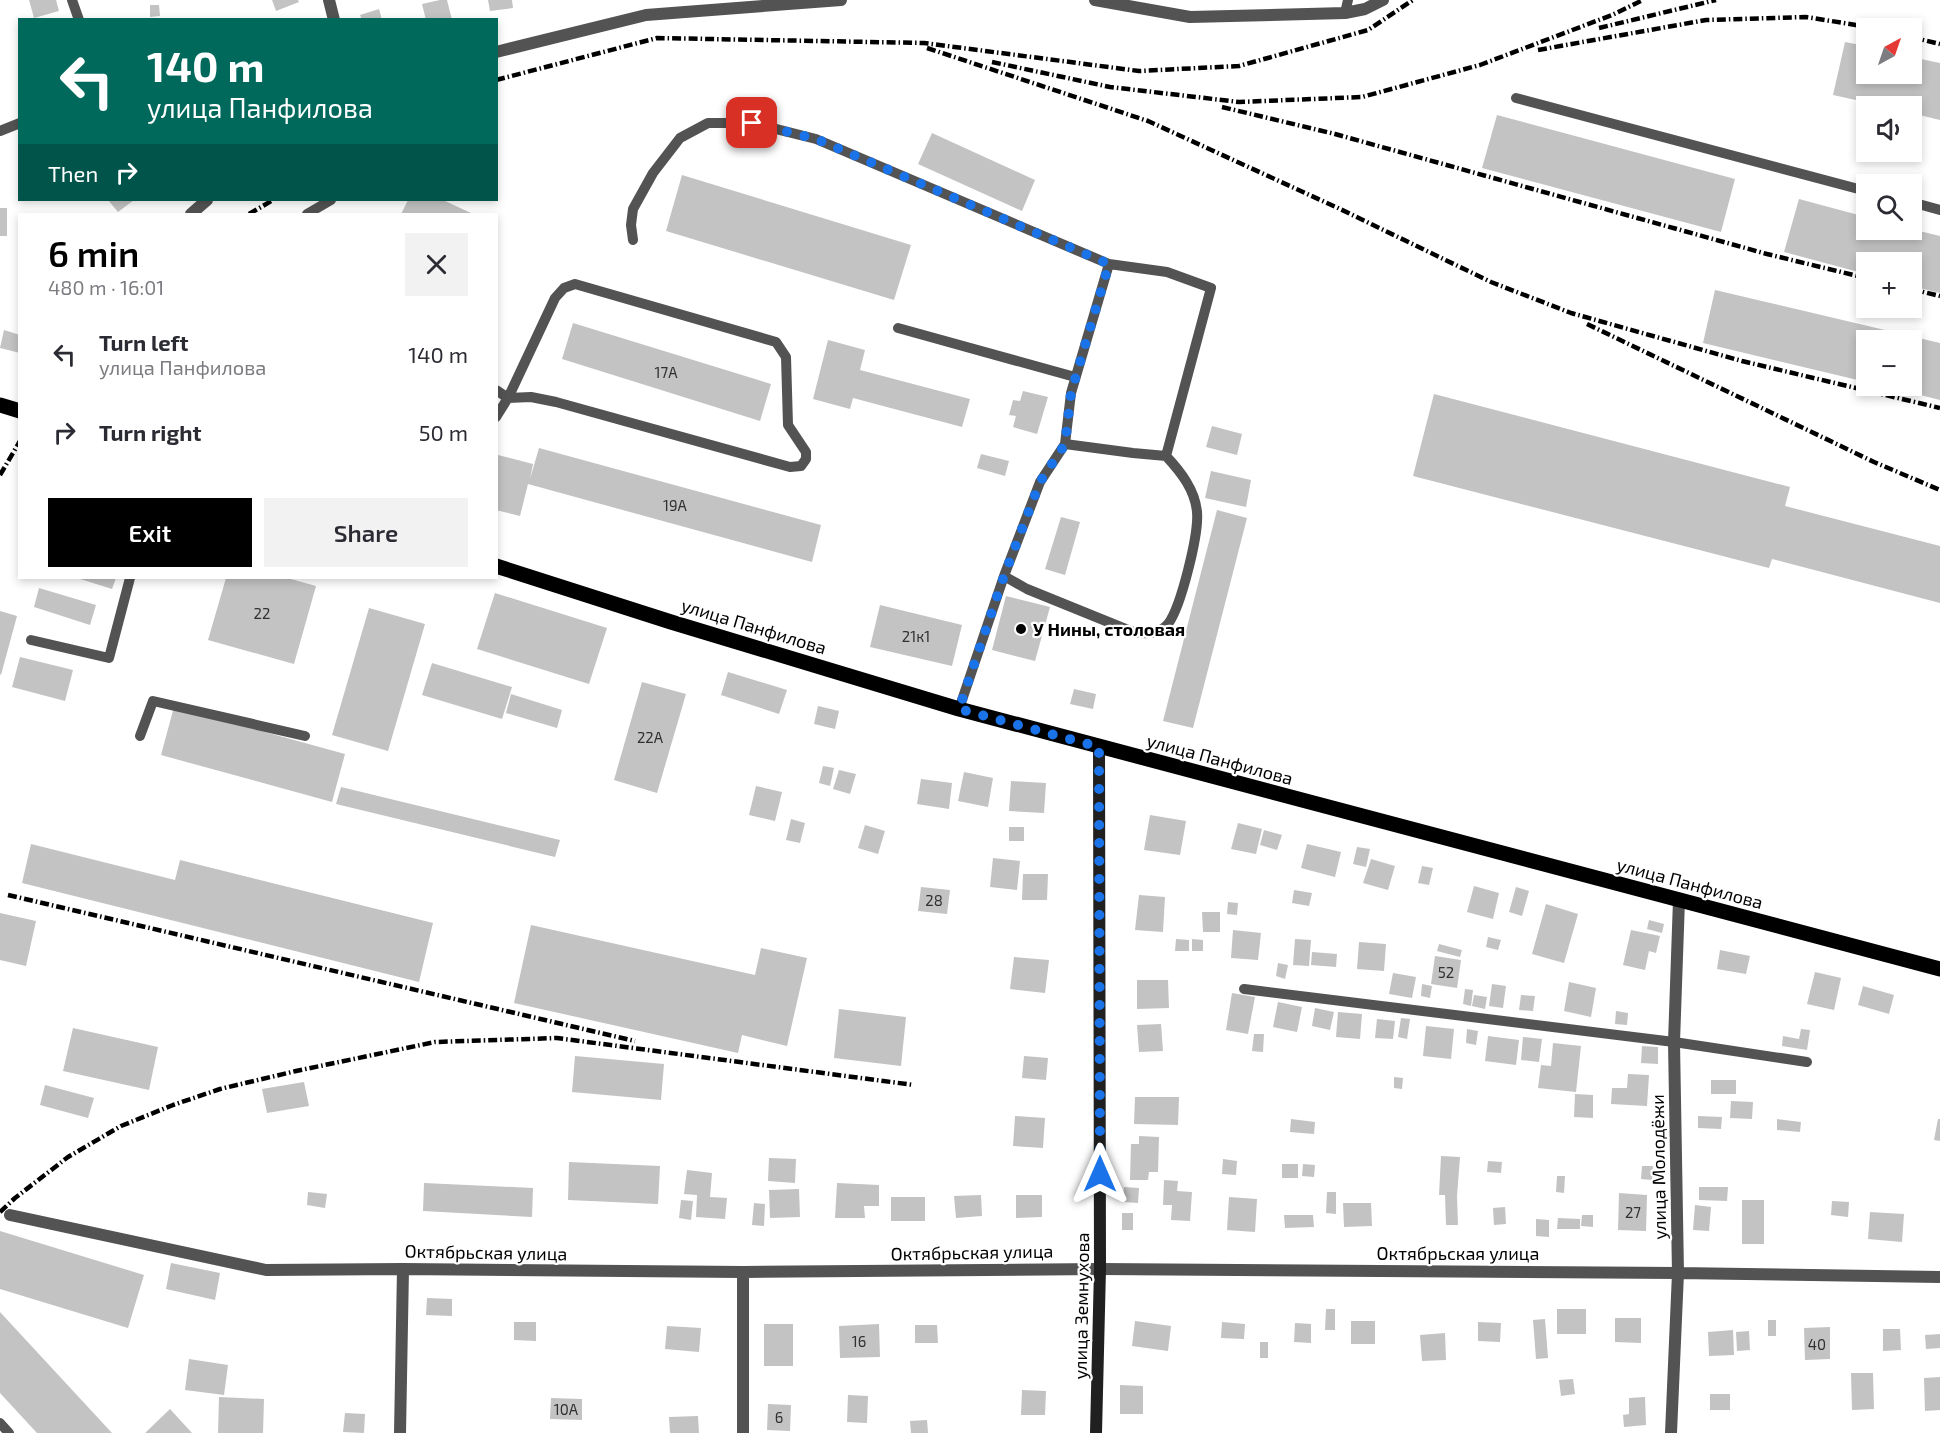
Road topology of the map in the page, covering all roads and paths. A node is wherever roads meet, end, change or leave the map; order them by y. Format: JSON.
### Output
{"nodes":[{"id":1,"x":72,"y":0,"type":"edge"},
{"id":2,"x":329,"y":0,"type":"edge"},
{"id":3,"x":842,"y":0,"type":"edge"},
{"id":4,"x":1095,"y":0,"type":"edge"},
{"id":5,"x":1348,"y":0,"type":"edge"},
{"id":6,"x":1383,"y":0,"type":"edge"},
{"id":7,"x":1345,"y":13,"type":"junction"},
{"id":8,"x":78,"y":18,"type":"edge"},
{"id":9,"x":334,"y":18,"type":"edge"},
{"id":10,"x":498,"y":52,"type":"edge"},
{"id":11,"x":1516,"y":98,"type":"dead end"},
{"id":12,"x":18,"y":124,"type":"edge"},
{"id":13,"x":0,"y":131,"type":"edge"},
{"id":14,"x":1856,"y":187,"type":"edge"},
{"id":15,"x":206,"y":201,"type":"edge"},
{"id":16,"x":329,"y":201,"type":"edge"},
{"id":17,"x":1922,"y":205,"type":"edge"},
{"id":18,"x":1940,"y":210,"type":"edge"},
{"id":19,"x":192,"y":213,"type":"edge"},
{"id":20,"x":309,"y":213,"type":"edge"},
{"id":21,"x":633,"y":240,"type":"dead end"},
{"id":22,"x":1109,"y":264,"type":"junction"},
{"id":23,"x":898,"y":328,"type":"dead end"},
{"id":24,"x":1075,"y":377,"type":"junction"},
{"id":25,"x":498,"y":391,"type":"edge"},
{"id":26,"x":508,"y":398,"type":"junction"},
{"id":27,"x":0,"y":405,"type":"edge"},
{"id":28,"x":18,"y":410,"type":"edge"},
{"id":29,"x":498,"y":414,"type":"edge"},
{"id":30,"x":1065,"y":444,"type":"junction"},
{"id":31,"x":1166,"y":456,"type":"junction"},
{"id":32,"x":498,"y":567,"type":"edge"},
{"id":33,"x":1004,"y":576,"type":"junction"},
{"id":34,"x":130,"y":579,"type":"edge"},
{"id":35,"x":31,"y":640,"type":"dead end"},
{"id":36,"x":959,"y":709,"type":"junction"},
{"id":37,"x":140,"y":736,"type":"dead end"},
{"id":38,"x":305,"y":736,"type":"dead end"},
{"id":39,"x":1099,"y":747,"type":"junction"},
{"id":40,"x":1679,"y":900,"type":"junction"},
{"id":41,"x":1940,"y":969,"type":"edge"},
{"id":42,"x":1244,"y":989,"type":"dead end"},
{"id":43,"x":1674,"y":1042,"type":"junction"},
{"id":44,"x":1808,"y":1062,"type":"dead end"},
{"id":45,"x":10,"y":1215,"type":"dead end"},
{"id":46,"x":403,"y":1269,"type":"junction"},
{"id":47,"x":1100,"y":1269,"type":"junction"},
{"id":48,"x":743,"y":1272,"type":"junction"},
{"id":49,"x":1678,"y":1273,"type":"junction"},
{"id":50,"x":1940,"y":1277,"type":"edge"},
{"id":51,"x":0,"y":1423,"type":"edge"},
{"id":52,"x":9,"y":1433,"type":"edge"},
{"id":53,"x":400,"y":1433,"type":"edge"},
{"id":54,"x":743,"y":1433,"type":"edge"},
{"id":55,"x":1096,"y":1433,"type":"edge"},
{"id":56,"x":1671,"y":1433,"type":"edge"}],
"edges":[{"from":1,"to":8,"type":"lane"},
{"from":2,"to":9,"type":"street"},
{"from":3,"to":10,"type":"street"},
{"from":4,"to":7,"type":"street"},
{"from":5,"to":7,"type":"lane"},
{"from":6,"to":7,"type":"street"},
{"from":11,"to":14,"type":"lane"},
{"from":12,"to":13,"type":"lane"},
{"from":15,"to":19,"type":"street"},
{"from":16,"to":20,"type":"lane"},
{"from":17,"to":18,"type":"lane"},
{"from":21,"to":22,"type":"lane"},
{"from":22,"to":24,"type":"lane"},
{"from":22,"to":31,"type":"lane"},
{"from":23,"to":24,"type":"lane"},
{"from":24,"to":30,"type":"lane"},
{"from":25,"to":26,"type":"lane"},
{"from":26,"to":26,"type":"lane"},
{"from":26,"to":29,"type":"lane"},
{"from":27,"to":28,"type":"main road"},
{"from":30,"to":31,"type":"lane"},
{"from":30,"to":33,"type":"lane"},
{"from":31,"to":33,"type":"lane"},
{"from":32,"to":36,"type":"main road","name":"улица Панфилова"},
{"from":33,"to":36,"type":"lane"},
{"from":34,"to":35,"type":"lane"},
{"from":36,"to":39,"type":"main road","name":"улица Панфилова"},
{"from":37,"to":38,"type":"lane"},
{"from":39,"to":40,"type":"main road","name":"улица Панфилова"},
{"from":39,"to":47,"type":"main road","name":"улица Земнухова"},
{"from":40,"to":41,"type":"main road","name":"улица Панфилова"},
{"from":40,"to":43,"type":"street","name":"улица Молодёжи"},
{"from":42,"to":43,"type":"lane"},
{"from":43,"to":44,"type":"lane"},
{"from":43,"to":49,"type":"street","name":"улица Молодёжи"},
{"from":45,"to":46,"type":"street","name":"Октябрьская улица"},
{"from":46,"to":48,"type":"street","name":"Октябрьская улица"},
{"from":46,"to":53,"type":"street"},
{"from":47,"to":48,"type":"street","name":"Октябрьская улица"},
{"from":47,"to":49,"type":"street","name":"Октябрьская улица"},
{"from":47,"to":55,"type":"main road","name":"улица Земнухова"},
{"from":48,"to":54,"type":"street"},
{"from":49,"to":50,"type":"street","name":"Октябрьская улица"},
{"from":49,"to":56,"type":"street","name":"улица Молодёжи"},
{"from":51,"to":52,"type":"lane"}]}
